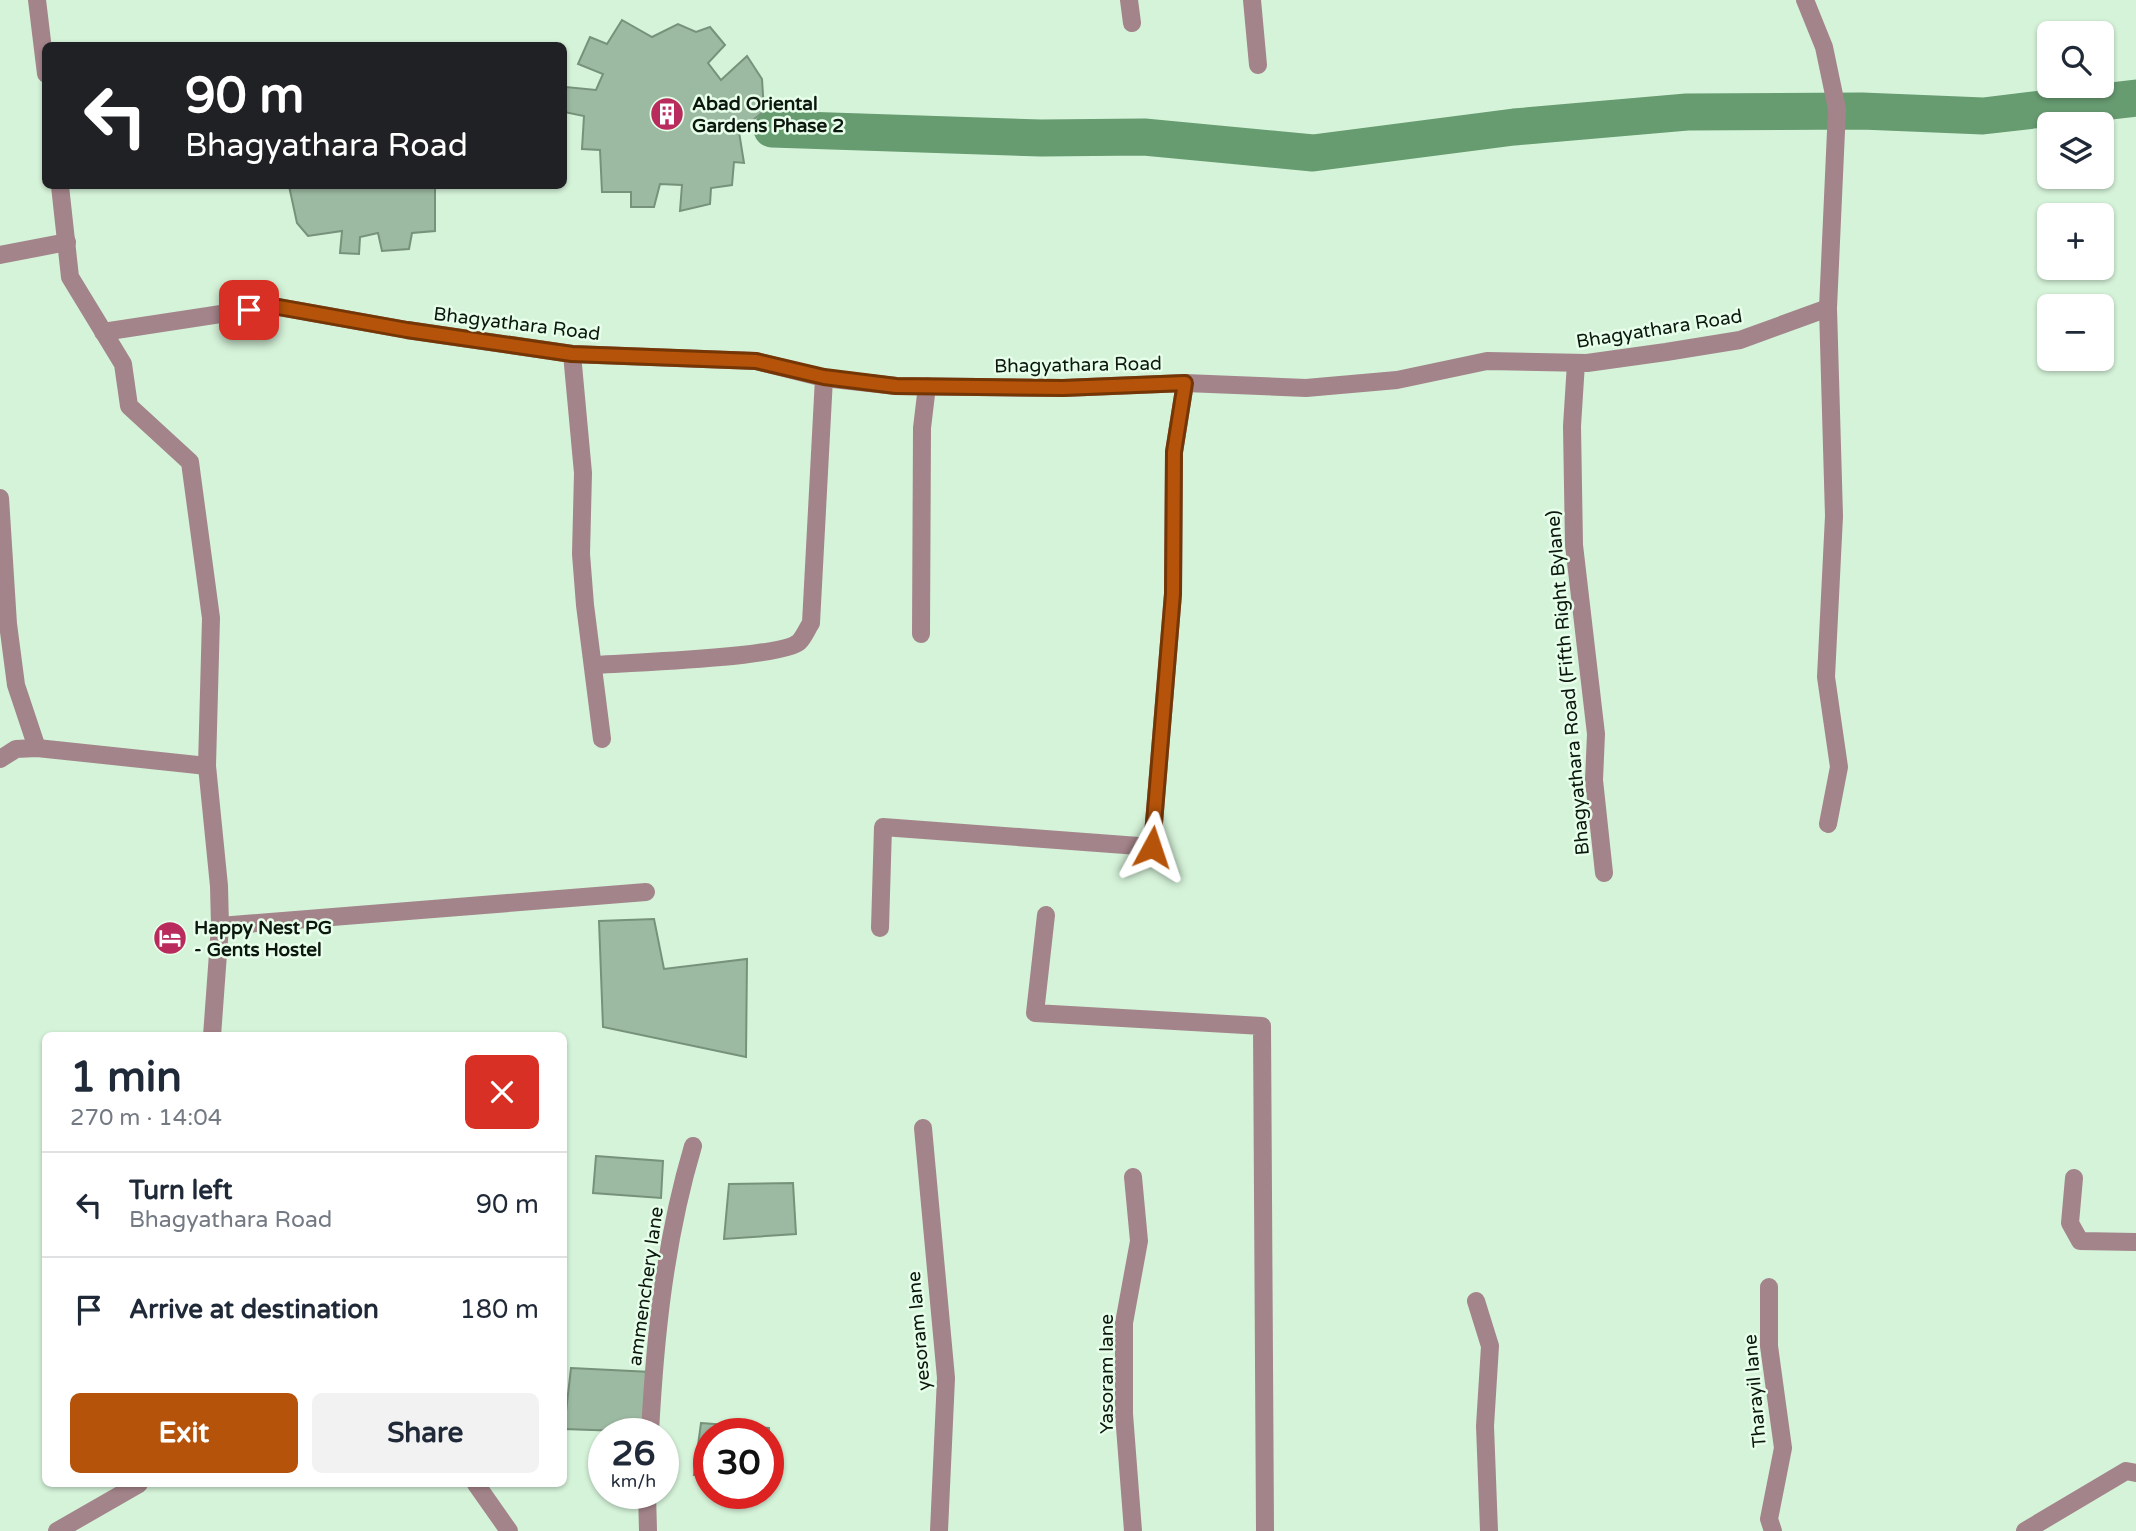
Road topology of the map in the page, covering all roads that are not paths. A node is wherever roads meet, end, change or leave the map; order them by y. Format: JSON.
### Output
{"nodes":[{"id":1,"x":37,"y":0,"type":"edge"},
{"id":2,"x":1129,"y":0,"type":"edge"},
{"id":3,"x":1252,"y":0,"type":"edge"},
{"id":4,"x":1805,"y":0,"type":"edge"},
{"id":5,"x":1132,"y":23,"type":"dead end"},
{"id":6,"x":42,"y":42,"type":"edge"},
{"id":7,"x":1258,"y":65,"type":"dead end"},
{"id":8,"x":60,"y":189,"type":"edge"},
{"id":9,"x":67,"y":242,"type":"junction"},
{"id":10,"x":0,"y":256,"type":"edge"},
{"id":11,"x":1828,"y":308,"type":"junction"},
{"id":12,"x":103,"y":332,"type":"junction"},
{"id":13,"x":572,"y":354,"type":"junction"},
{"id":14,"x":1576,"y":363,"type":"junction"},
{"id":15,"x":824,"y":377,"type":"junction"},
{"id":16,"x":1185,"y":383,"type":"junction"},
{"id":17,"x":927,"y":386,"type":"junction"},
{"id":18,"x":0,"y":498,"type":"edge"},
{"id":19,"x":921,"y":634,"type":"dead end"},
{"id":20,"x":593,"y":665,"type":"junction"},
{"id":21,"x":602,"y":739,"type":"dead end"},
{"id":22,"x":37,"y":748,"type":"junction"},
{"id":23,"x":0,"y":759,"type":"edge"},
{"id":24,"x":207,"y":766,"type":"junction"},
{"id":25,"x":1829,"y":824,"type":"dead end"},
{"id":26,"x":1604,"y":873,"type":"dead end"},
{"id":27,"x":646,"y":892,"type":"dead end"},
{"id":28,"x":1046,"y":915,"type":"dead end"},
{"id":29,"x":220,"y":926,"type":"junction"},
{"id":30,"x":880,"y":928,"type":"dead end"},
{"id":31,"x":212,"y":1032,"type":"edge"},
{"id":32,"x":923,"y":1128,"type":"dead end"},
{"id":33,"x":693,"y":1146,"type":"dead end"},
{"id":34,"x":1133,"y":1177,"type":"dead end"},
{"id":35,"x":2074,"y":1178,"type":"dead end"},
{"id":36,"x":2136,"y":1242,"type":"edge"},
{"id":37,"x":1769,"y":1287,"type":"dead end"},
{"id":38,"x":1476,"y":1301,"type":"dead end"},
{"id":39,"x":651,"y":1418,"type":"edge"},
{"id":40,"x":2136,"y":1473,"type":"edge"},
{"id":41,"x":134,"y":1487,"type":"edge"},
{"id":42,"x":478,"y":1487,"type":"edge"},
{"id":43,"x":647,"y":1509,"type":"edge"},
{"id":44,"x":57,"y":1531,"type":"edge"},
{"id":45,"x":509,"y":1531,"type":"edge"},
{"id":46,"x":648,"y":1531,"type":"edge"},
{"id":47,"x":939,"y":1531,"type":"edge"},
{"id":48,"x":1133,"y":1531,"type":"edge"},
{"id":49,"x":1265,"y":1531,"type":"edge"},
{"id":50,"x":1489,"y":1531,"type":"edge"},
{"id":51,"x":1773,"y":1531,"type":"edge"},
{"id":52,"x":2025,"y":1531,"type":"edge"}],
"edges":[{"from":1,"to":6,"type":"street"},
{"from":2,"to":5,"type":"street"},
{"from":3,"to":7,"type":"street"},
{"from":4,"to":11,"type":"street"},
{"from":8,"to":9,"type":"street"},
{"from":9,"to":10,"type":"street"},
{"from":9,"to":12,"type":"street"},
{"from":11,"to":14,"type":"street","name":"Bhagyathara Road"},
{"from":11,"to":25,"type":"street"},
{"from":12,"to":13,"type":"street","name":"Bhagyathara Road"},
{"from":12,"to":24,"type":"street"},
{"from":13,"to":15,"type":"street","name":"Bhagyathara Road"},
{"from":13,"to":20,"type":"street"},
{"from":14,"to":16,"type":"street","name":"Bhagyathara Road"},
{"from":14,"to":26,"type":"street","name":"Bhagyathara Road (Fifth Right Bylane)"},
{"from":15,"to":17,"type":"street","name":"Bhagyathara Road"},
{"from":15,"to":20,"type":"street"},
{"from":16,"to":17,"type":"street","name":"Bhagyathara Road"},
{"from":16,"to":30,"type":"street"},
{"from":17,"to":19,"type":"street"},
{"from":18,"to":22,"type":"street"},
{"from":20,"to":21,"type":"street"},
{"from":22,"to":23,"type":"street"},
{"from":22,"to":24,"type":"street"},
{"from":24,"to":29,"type":"street"},
{"from":27,"to":29,"type":"street"},
{"from":28,"to":49,"type":"street"},
{"from":29,"to":31,"type":"street"},
{"from":32,"to":47,"type":"street","name":"yesoram lane"},
{"from":33,"to":39,"type":"street","name":"ammenchery lane"},
{"from":34,"to":48,"type":"street","name":"Yasoram lane"},
{"from":35,"to":36,"type":"street"},
{"from":37,"to":51,"type":"street","name":"Tharayil lane"},
{"from":38,"to":50,"type":"street"},
{"from":40,"to":52,"type":"street"},
{"from":41,"to":44,"type":"street"},
{"from":42,"to":45,"type":"street"},
{"from":43,"to":46,"type":"street"}]}
